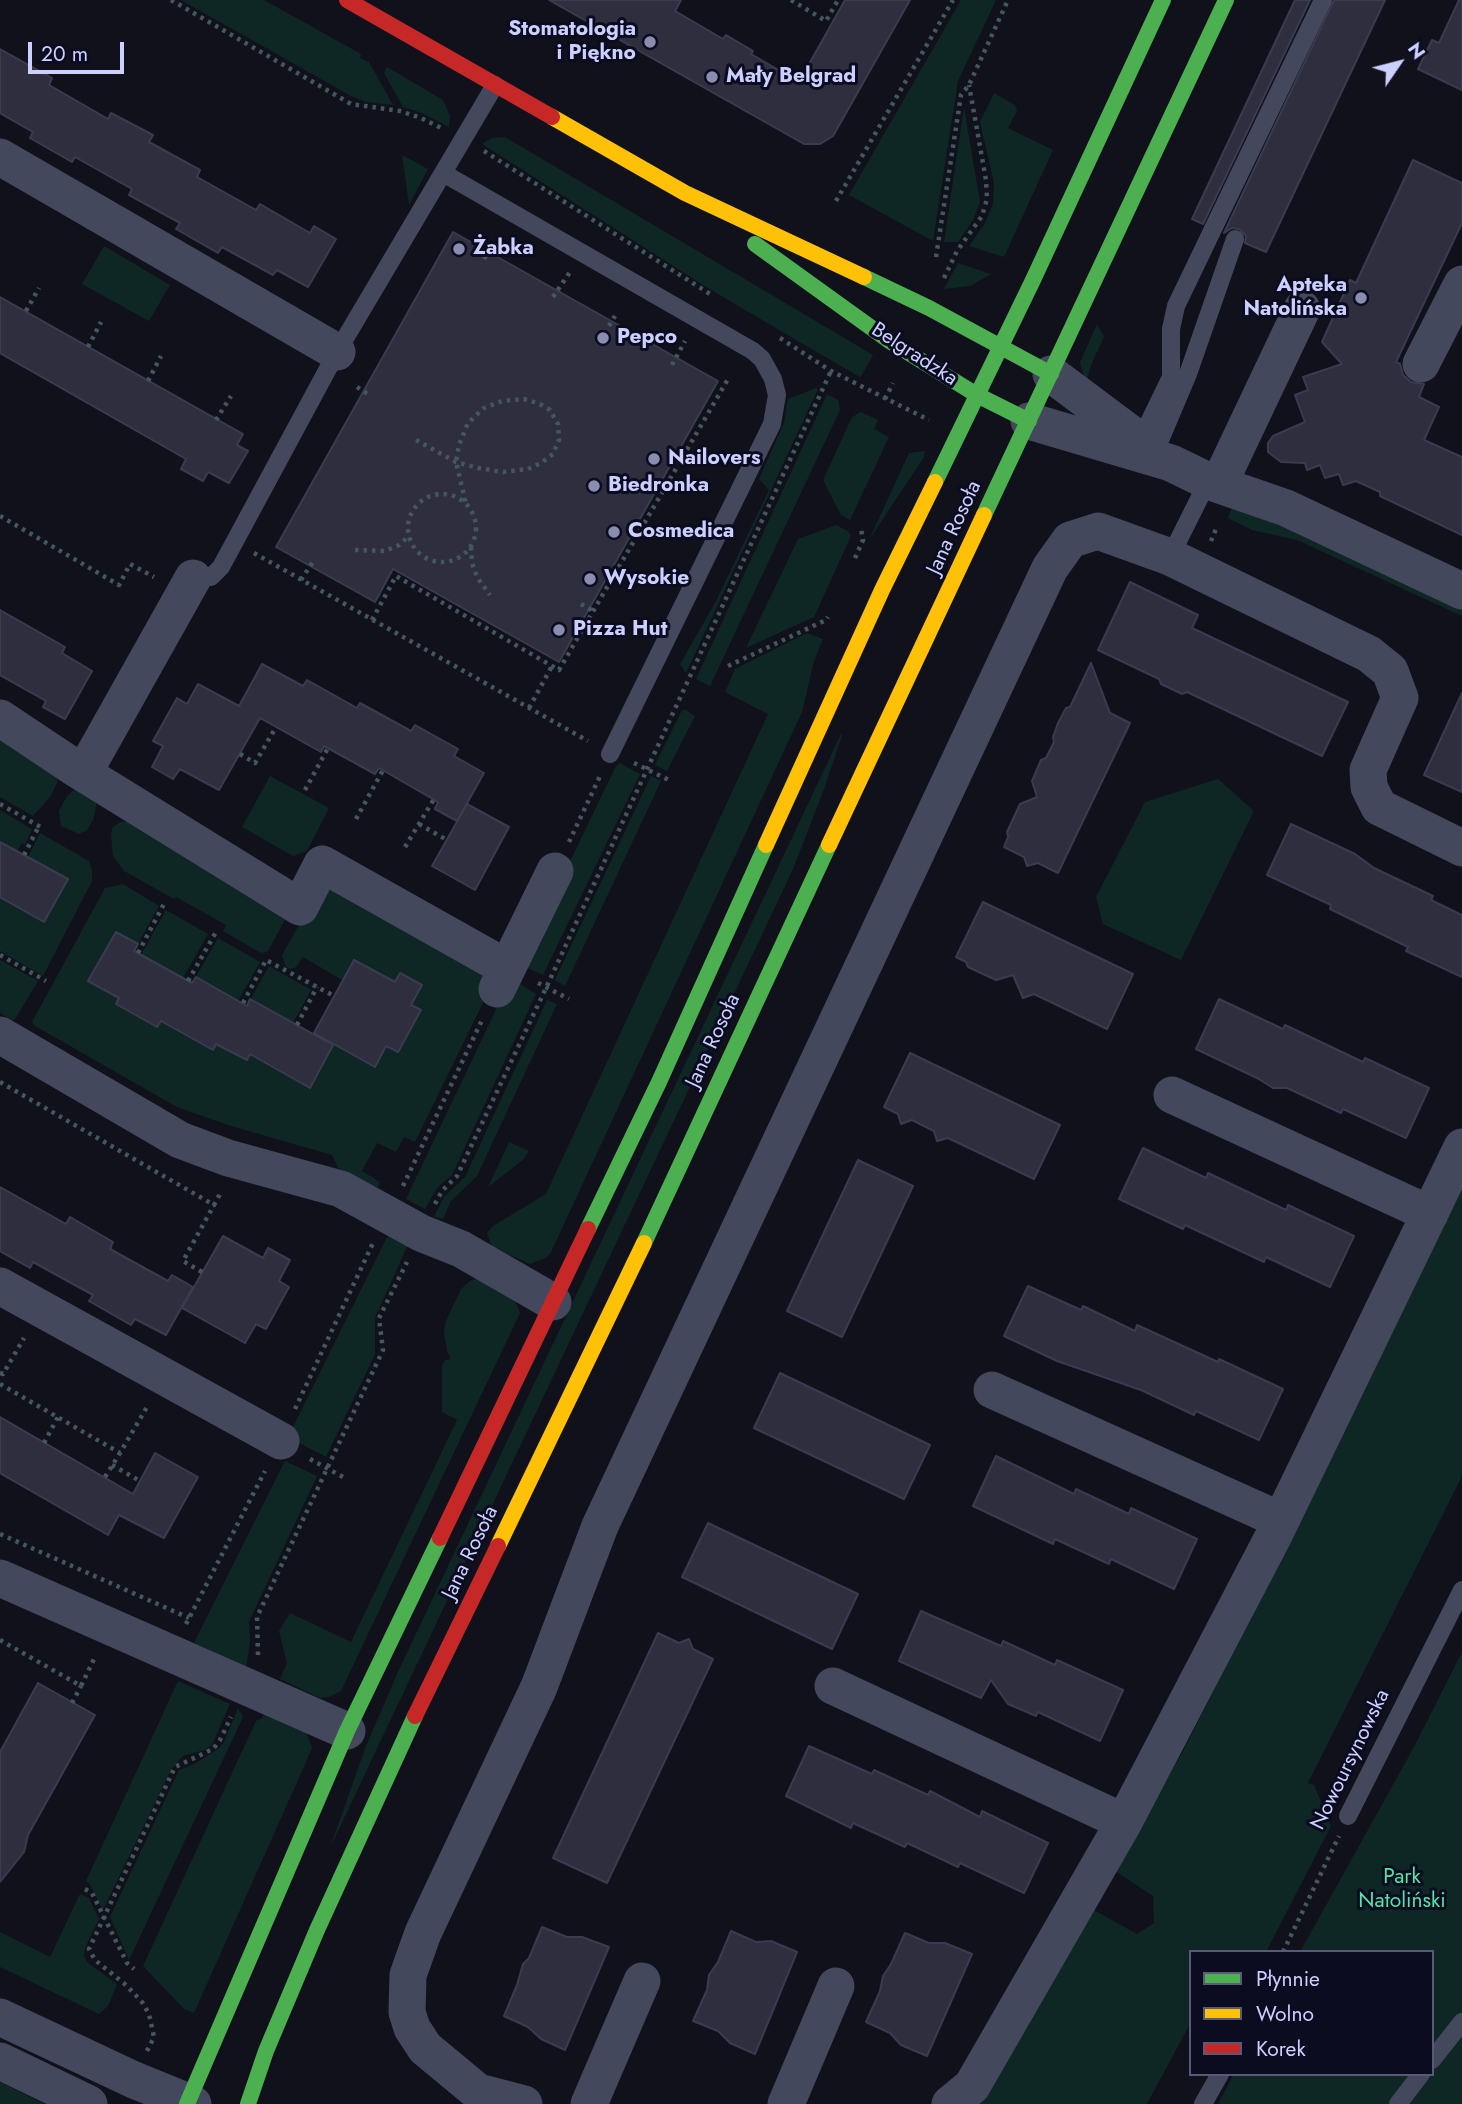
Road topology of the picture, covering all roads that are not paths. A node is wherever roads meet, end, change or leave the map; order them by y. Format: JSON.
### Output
{"nodes":[{"id":1,"x":348,"y":0,"type":"edge"},
{"id":2,"x":1163,"y":0,"type":"edge"},
{"id":3,"x":1226,"y":0,"type":"edge"},
{"id":4,"x":1323,"y":0,"type":"edge"},
{"id":5,"x":495,"y":85,"type":"junction"},
{"id":6,"x":0,"y":157,"type":"edge"},
{"id":7,"x":443,"y":173,"type":"junction"},
{"id":8,"x":685,"y":193,"type":"junction"},
{"id":9,"x":1235,"y":239,"type":"dead end"},
{"id":10,"x":1462,"y":284,"type":"edge"},
{"id":11,"x":1302,"y":309,"type":"dead end"},
{"id":12,"x":1171,"y":342,"type":"junction"},
{"id":13,"x":1000,"y":345,"type":"junction"},
{"id":14,"x":1197,"y":350,"type":"junction"},
{"id":15,"x":337,"y":352,"type":"junction"},
{"id":16,"x":1421,"y":365,"type":"dead end"},
{"id":17,"x":1051,"y":374,"type":"junction"},
{"id":18,"x":977,"y":394,"type":"junction"},
{"id":19,"x":1029,"y":421,"type":"junction"},
{"id":20,"x":1155,"y":452,"type":"junction"},
{"id":21,"x":1214,"y":482,"type":"junction"},
{"id":22,"x":1170,"y":557,"type":"junction"},
{"id":23,"x":188,"y":586,"type":"joint"},
{"id":24,"x":1462,"y":591,"type":"edge"},
{"id":25,"x":0,"y":718,"type":"edge"},
{"id":26,"x":610,"y":754,"type":"road end"},
{"id":27,"x":78,"y":770,"type":"junction"},
{"id":28,"x":1462,"y":848,"type":"edge"},
{"id":29,"x":555,"y":871,"type":"road end"},
{"id":30,"x":0,"y":1035,"type":"edge"},
{"id":31,"x":1172,"y":1095,"type":"dead end"},
{"id":32,"x":1462,"y":1147,"type":"edge"},
{"id":33,"x":1430,"y":1214,"type":"junction"},
{"id":34,"x":0,"y":1286,"type":"edge"},
{"id":35,"x":553,"y":1302,"type":"junction"},
{"id":36,"x":992,"y":1390,"type":"dead end"},
{"id":37,"x":281,"y":1441,"type":"road end"},
{"id":38,"x":1280,"y":1520,"type":"junction"},
{"id":39,"x":0,"y":1578,"type":"edge"},
{"id":40,"x":1462,"y":1590,"type":"edge"},
{"id":41,"x":833,"y":1686,"type":"dead end"},
{"id":42,"x":347,"y":1731,"type":"junction"},
{"id":43,"x":1348,"y":1816,"type":"road end"},
{"id":44,"x":1125,"y":1822,"type":"junction"},
{"id":45,"x":642,"y":1981,"type":"dead end"},
{"id":46,"x":836,"y":1986,"type":"dead end"},
{"id":47,"x":0,"y":2017,"type":"edge"},
{"id":48,"x":1462,"y":2022,"type":"edge"},
{"id":49,"x":1434,"y":2057,"type":"edge"},
{"id":50,"x":0,"y":2061,"type":"edge"},
{"id":51,"x":1219,"y":2076,"type":"edge"},
{"id":52,"x":1419,"y":2076,"type":"edge"},
{"id":53,"x":475,"y":2098,"type":"edge"},
{"id":54,"x":189,"y":2103,"type":"edge"},
{"id":55,"x":89,"y":2104,"type":"edge"},
{"id":56,"x":248,"y":2104,"type":"edge"},
{"id":57,"x":524,"y":2104,"type":"edge"},
{"id":58,"x":589,"y":2104,"type":"edge"},
{"id":59,"x":786,"y":2104,"type":"edge"},
{"id":60,"x":950,"y":2104,"type":"edge"},
{"id":61,"x":1203,"y":2104,"type":"edge"},
{"id":62,"x":1398,"y":2104,"type":"edge"}],
"edges":[{"from":1,"to":5,"type":"street","name":"Belgradzka"},
{"from":2,"to":13,"type":"street","name":"Jana Rosoła"},
{"from":3,"to":17,"type":"street","name":"Jana Rosoła"},
{"from":4,"to":12,"type":"lane"},
{"from":5,"to":7,"type":"lane"},
{"from":5,"to":8,"type":"street","name":"Belgradzka"},
{"from":6,"to":15,"type":"street"},
{"from":7,"to":15,"type":"lane"},
{"from":7,"to":26,"type":"lane"},
{"from":8,"to":13,"type":"street","name":"Belgradzka"},
{"from":8,"to":18,"type":"street","name":"Belgradzka"},
{"from":9,"to":14,"type":"lane"},
{"from":10,"to":16,"type":"street"},
{"from":11,"to":21,"type":"street"},
{"from":12,"to":14,"type":"lane"},
{"from":12,"to":20,"type":"lane"},
{"from":13,"to":17,"type":"street","name":"Belgradzka"},
{"from":13,"to":18,"type":"street","name":"Jana Rosoła"},
{"from":14,"to":20,"type":"lane"},
{"from":15,"to":23,"type":"lane"},
{"from":17,"to":19,"type":"street","name":"Jana Rosoła"},
{"from":17,"to":20,"type":"street","name":"Belgradzka"},
{"from":18,"to":19,"type":"street","name":"Belgradzka"},
{"from":18,"to":35,"type":"street","name":"Jana Rosoła"},
{"from":19,"to":20,"type":"street","name":"Belgradzka"},
{"from":19,"to":56,"type":"street","name":"Jana Rosoła"},
{"from":20,"to":21,"type":"street","name":"Belgradzka"},
{"from":21,"to":22,"type":"lane"},
{"from":21,"to":24,"type":"street","name":"Belgradzka"},
{"from":22,"to":28,"type":"street"},
{"from":22,"to":53,"type":"street"},
{"from":23,"to":27,"type":"street"},
{"from":25,"to":27,"type":"street"},
{"from":27,"to":29,"type":"street"},
{"from":30,"to":35,"type":"street"},
{"from":31,"to":33,"type":"street"},
{"from":32,"to":33,"type":"street"},
{"from":33,"to":38,"type":"street"},
{"from":34,"to":37,"type":"street"},
{"from":35,"to":42,"type":"street","name":"Jana Rosoła"},
{"from":36,"to":38,"type":"street"},
{"from":38,"to":44,"type":"street"},
{"from":39,"to":42,"type":"street"},
{"from":40,"to":43,"type":"lane","name":"Nowoursynowska"},
{"from":41,"to":44,"type":"street"},
{"from":42,"to":54,"type":"street","name":"Jana Rosoła"},
{"from":44,"to":60,"type":"street"},
{"from":45,"to":58,"type":"street"},
{"from":46,"to":59,"type":"street"},
{"from":47,"to":54,"type":"street"},
{"from":48,"to":49,"type":"lane"},
{"from":50,"to":55,"type":"street"},
{"from":51,"to":61,"type":"lane"},
{"from":52,"to":62,"type":"lane"},
{"from":53,"to":57,"type":"street"}]}
